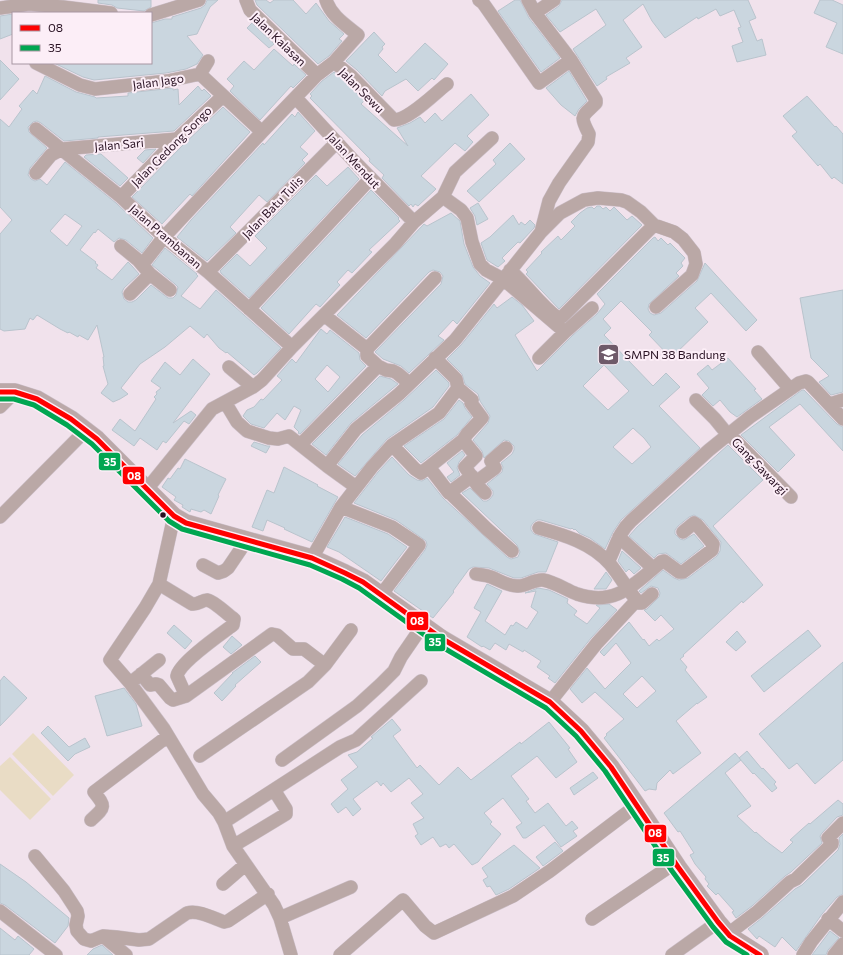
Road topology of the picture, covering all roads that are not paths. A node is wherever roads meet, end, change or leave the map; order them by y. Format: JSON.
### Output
{"nodes":[{"id":1,"x":199,"y":0,"type":"edge"},
{"id":2,"x":246,"y":0,"type":"edge"},
{"id":3,"x":326,"y":0,"type":"edge"},
{"id":4,"x":479,"y":0,"type":"edge"},
{"id":5,"x":528,"y":0,"type":"edge"},
{"id":6,"x":554,"y":0,"type":"edge"},
{"id":7,"x":0,"y":8,"type":"edge"},
{"id":8,"x":103,"y":12,"type":"edge"},
{"id":9,"x":535,"y":13,"type":"junction"},
{"id":10,"x":152,"y":15,"type":"edge"},
{"id":11,"x":571,"y":60,"type":"junction"},
{"id":12,"x":208,"y":61,"type":"dead end"},
{"id":13,"x":334,"y":62,"type":"junction"},
{"id":14,"x":38,"y":64,"type":"edge"},
{"id":15,"x":200,"y":74,"type":"junction"},
{"id":16,"x":317,"y":75,"type":"junction"},
{"id":17,"x":447,"y":84,"type":"dead end"},
{"id":18,"x":222,"y":96,"type":"junction"},
{"id":19,"x":296,"y":98,"type":"junction"},
{"id":20,"x":36,"y":129,"type":"dead end"},
{"id":21,"x":262,"y":132,"type":"junction"},
{"id":22,"x":492,"y":138,"type":"dead end"},
{"id":23,"x":177,"y":139,"type":"junction"},
{"id":24,"x":337,"y":142,"type":"junction"},
{"id":25,"x":62,"y":149,"type":"junction"},
{"id":26,"x":36,"y":172,"type":"dead end"},
{"id":27,"x":371,"y":178,"type":"junction"},
{"id":28,"x":121,"y":197,"type":"junction"},
{"id":29,"x":443,"y":197,"type":"junction"},
{"id":30,"x":414,"y":222,"type":"junction"},
{"id":31,"x":654,"y":225,"type":"junction"},
{"id":32,"x":541,"y":232,"type":"junction"},
{"id":33,"x":164,"y":237,"type":"junction"},
{"id":34,"x":121,"y":246,"type":"dead end"},
{"id":35,"x":146,"y":270,"type":"junction"},
{"id":36,"x":208,"y":272,"type":"junction"},
{"id":37,"x":507,"y":274,"type":"junction"},
{"id":38,"x":435,"y":278,"type":"dead end"},
{"id":39,"x":170,"y":290,"type":"dead end"},
{"id":40,"x":130,"y":294,"type":"dead end"},
{"id":41,"x":656,"y":307,"type":"dead end"},
{"id":42,"x":592,"y":308,"type":"dead end"},
{"id":43,"x":249,"y":309,"type":"junction"},
{"id":44,"x":324,"y":315,"type":"junction"},
{"id":45,"x":565,"y":332,"type":"junction"},
{"id":46,"x":292,"y":347,"type":"junction"},
{"id":47,"x":367,"y":349,"type":"junction"},
{"id":48,"x":758,"y":352,"type":"dead end"},
{"id":49,"x":435,"y":358,"type":"junction"},
{"id":50,"x":539,"y":358,"type":"dead end"},
{"id":51,"x":378,"y":366,"type":"junction"},
{"id":52,"x":230,"y":367,"type":"dead end"},
{"id":53,"x":409,"y":383,"type":"junction"},
{"id":54,"x":253,"y":387,"type":"junction"},
{"id":55,"x":458,"y":388,"type":"junction"},
{"id":56,"x":790,"y":389,"type":"junction"},
{"id":57,"x":7,"y":392,"type":"edge"},
{"id":58,"x":696,"y":400,"type":"dead end"},
{"id":59,"x":843,"y":400,"type":"edge"},
{"id":60,"x":225,"y":402,"type":"junction"},
{"id":61,"x":830,"y":404,"type":"junction"},
{"id":62,"x":0,"y":407,"type":"edge"},
{"id":63,"x":843,"y":419,"type":"edge"},
{"id":64,"x":86,"y":430,"type":"junction"},
{"id":65,"x":728,"y":435,"type":"junction"},
{"id":66,"x":463,"y":440,"type":"junction"},
{"id":67,"x":301,"y":444,"type":"junction"},
{"id":68,"x":392,"y":445,"type":"junction"},
{"id":69,"x":506,"y":448,"type":"dead end"},
{"id":70,"x":327,"y":466,"type":"junction"},
{"id":71,"x":429,"y":466,"type":"junction"},
{"id":72,"x":474,"y":479,"type":"junction"},
{"id":73,"x":356,"y":487,"type":"junction"},
{"id":74,"x":147,"y":489,"type":"junction"},
{"id":75,"x":450,"y":493,"type":"junction"},
{"id":76,"x":485,"y":493,"type":"dead end"},
{"id":77,"x":791,"y":497,"type":"dead end"},
{"id":78,"x":341,"y":507,"type":"junction"},
{"id":79,"x":174,"y":516,"type":"junction"},
{"id":80,"x":0,"y":517,"type":"edge"},
{"id":81,"x":539,"y":528,"type":"dead end"},
{"id":82,"x":682,"y":532,"type":"dead end"},
{"id":83,"x":619,"y":537,"type":"junction"},
{"id":84,"x":247,"y":540,"type":"junction"},
{"id":85,"x":512,"y":550,"type":"dead end"},
{"id":86,"x":312,"y":558,"type":"junction"},
{"id":87,"x":608,"y":562,"type":"junction"},
{"id":88,"x":203,"y":565,"type":"dead end"},
{"id":89,"x":653,"y":568,"type":"junction"},
{"id":90,"x":476,"y":574,"type":"dead end"},
{"id":91,"x":159,"y":584,"type":"junction"},
{"id":92,"x":627,"y":589,"type":"junction"},
{"id":93,"x":652,"y":594,"type":"dead end"},
{"id":94,"x":381,"y":595,"type":"junction"},
{"id":95,"x":637,"y":600,"type":"junction"},
{"id":96,"x":423,"y":625,"type":"junction"},
{"id":97,"x":351,"y":630,"type":"dead end"},
{"id":98,"x":159,"y":660,"type":"dead end"},
{"id":99,"x":325,"y":665,"type":"junction"},
{"id":100,"x":141,"y":674,"type":"junction"},
{"id":101,"x":421,"y":681,"type":"dead end"},
{"id":102,"x":130,"y":683,"type":"junction"},
{"id":103,"x":186,"y":696,"type":"junction"},
{"id":104,"x":550,"y":702,"type":"junction"},
{"id":105,"x":168,"y":736,"type":"junction"},
{"id":106,"x":200,"y":756,"type":"dead end"},
{"id":107,"x":282,"y":760,"type":"dead end"},
{"id":108,"x":274,"y":790,"type":"junction"},
{"id":109,"x":637,"y":805,"type":"junction"},
{"id":110,"x":91,"y":820,"type":"dead end"},
{"id":111,"x":224,"y":822,"type":"junction"},
{"id":112,"x":843,"y":823,"type":"edge"},
{"id":113,"x":233,"y":846,"type":"junction"},
{"id":114,"x":35,"y":856,"type":"dead end"},
{"id":115,"x":675,"y":863,"type":"junction"},
{"id":116,"x":245,"y":865,"type":"junction"},
{"id":117,"x":223,"y":884,"type":"dead end"},
{"id":118,"x":350,"y":887,"type":"dead end"},
{"id":119,"x":268,"y":894,"type":"junction"},
{"id":120,"x":843,"y":902,"type":"edge"},
{"id":121,"x":0,"y":911,"type":"edge"},
{"id":122,"x":280,"y":918,"type":"junction"},
{"id":123,"x":592,"y":919,"type":"dead end"},
{"id":124,"x":828,"y":919,"type":"junction"},
{"id":125,"x":723,"y":928,"type":"junction"},
{"id":126,"x":843,"y":931,"type":"edge"},
{"id":127,"x":102,"y":936,"type":"junction"},
{"id":128,"x":843,"y":944,"type":"edge"},
{"id":129,"x":56,"y":955,"type":"edge"},
{"id":130,"x":126,"y":955,"type":"edge"},
{"id":131,"x":291,"y":955,"type":"edge"},
{"id":132,"x":340,"y":955,"type":"edge"},
{"id":133,"x":672,"y":955,"type":"edge"},
{"id":134,"x":760,"y":955,"type":"edge"},
{"id":135,"x":803,"y":955,"type":"edge"},
{"id":136,"x":834,"y":955,"type":"edge"}],
"edges":[{"from":1,"to":10,"type":"street"},
{"from":2,"to":16,"type":"street","name":"Jalan Kalasan"},
{"from":3,"to":13,"type":"street"},
{"from":4,"to":11,"type":"street"},
{"from":5,"to":9,"type":"street"},
{"from":6,"to":9,"type":"street"},
{"from":7,"to":8,"type":"street"},
{"from":9,"to":11,"type":"street"},
{"from":11,"to":32,"type":"street"},
{"from":12,"to":15,"type":"street"},
{"from":13,"to":16,"type":"street","name":"Jalan Sewu"},
{"from":13,"to":17,"type":"street","name":"Jalan Sewu"},
{"from":14,"to":15,"type":"street","name":"Jalan Jago"},
{"from":15,"to":18,"type":"street","name":"Jalan Jago"},
{"from":16,"to":19,"type":"street","name":"Jalan Sewu"},
{"from":18,"to":21,"type":"street","name":"Jalan Jago"},
{"from":18,"to":23,"type":"street","name":"Jalan Gedong Songo"},
{"from":19,"to":21,"type":"street","name":"Jalan Sewu"},
{"from":19,"to":24,"type":"street","name":"Jalan Mendut"},
{"from":20,"to":25,"type":"street","name":"Jalan Prambanan"},
{"from":21,"to":33,"type":"street","name":"Jalan Sewu"},
{"from":22,"to":29,"type":"street"},
{"from":23,"to":25,"type":"street","name":"Jalan Sari"},
{"from":23,"to":28,"type":"street","name":"Jalan Gedong Songo"},
{"from":24,"to":27,"type":"street","name":"Jalan Mendut"},
{"from":24,"to":36,"type":"street","name":"Jalan Batu Tulis"},
{"from":25,"to":26,"type":"street"},
{"from":25,"to":28,"type":"street","name":"Jalan Prambanan"},
{"from":27,"to":30,"type":"street","name":"Jalan Mendut"},
{"from":27,"to":43,"type":"street"},
{"from":28,"to":33,"type":"street","name":"Jalan Prambanan"},
{"from":29,"to":30,"type":"street"},
{"from":29,"to":37,"type":"street"},
{"from":30,"to":44,"type":"street"},
{"from":31,"to":32,"type":"street"},
{"from":31,"to":37,"type":"street"},
{"from":31,"to":41,"type":"street"},
{"from":32,"to":37,"type":"street"},
{"from":33,"to":35,"type":"street","name":"Jalan Sewu"},
{"from":33,"to":36,"type":"street","name":"Jalan Prambanan"},
{"from":34,"to":35,"type":"street"},
{"from":35,"to":39,"type":"street"},
{"from":35,"to":40,"type":"street","name":"Jalan Sewu"},
{"from":36,"to":43,"type":"street","name":"Jalan Prambanan"},
{"from":37,"to":45,"type":"street"},
{"from":37,"to":49,"type":"street"},
{"from":38,"to":47,"type":"street"},
{"from":42,"to":45,"type":"street"},
{"from":43,"to":46,"type":"street","name":"Jalan Prambanan"},
{"from":44,"to":46,"type":"street"},
{"from":44,"to":47,"type":"street"},
{"from":45,"to":50,"type":"street"},
{"from":46,"to":54,"type":"street"},
{"from":47,"to":51,"type":"street"},
{"from":48,"to":56,"type":"street"},
{"from":49,"to":53,"type":"street"},
{"from":49,"to":55,"type":"street"},
{"from":51,"to":53,"type":"street"},
{"from":51,"to":67,"type":"street"},
{"from":52,"to":54,"type":"street"},
{"from":53,"to":70,"type":"street"},
{"from":54,"to":60,"type":"street"},
{"from":55,"to":66,"type":"street"},
{"from":55,"to":68,"type":"street"},
{"from":56,"to":61,"type":"street"},
{"from":56,"to":65,"type":"street"},
{"from":57,"to":62,"type":"street"},
{"from":57,"to":64,"type":"main road"},
{"from":58,"to":65,"type":"street","name":"Gang Sawargi"},
{"from":59,"to":61,"type":"street"},
{"from":60,"to":67,"type":"street"},
{"from":60,"to":74,"type":"street"},
{"from":61,"to":63,"type":"street"},
{"from":64,"to":74,"type":"main road"},
{"from":64,"to":80,"type":"street"},
{"from":65,"to":77,"type":"street","name":"Gang Sawargi"},
{"from":65,"to":83,"type":"street"},
{"from":66,"to":71,"type":"street"},
{"from":66,"to":72,"type":"street"},
{"from":67,"to":70,"type":"street"},
{"from":68,"to":71,"type":"street"},
{"from":68,"to":73,"type":"street"},
{"from":69,"to":72,"type":"street"},
{"from":70,"to":73,"type":"street"},
{"from":71,"to":75,"type":"street"},
{"from":72,"to":75,"type":"street"},
{"from":72,"to":76,"type":"street"},
{"from":73,"to":78,"type":"street"},
{"from":74,"to":79,"type":"main road"},
{"from":75,"to":85,"type":"street"},
{"from":78,"to":86,"type":"street"},
{"from":78,"to":94,"type":"street"},
{"from":79,"to":84,"type":"main road"},
{"from":79,"to":91,"type":"street"},
{"from":81,"to":87,"type":"street"},
{"from":82,"to":89,"type":"street"},
{"from":83,"to":87,"type":"street"},
{"from":83,"to":89,"type":"street"},
{"from":84,"to":86,"type":"main road"},
{"from":84,"to":88,"type":"street"},
{"from":86,"to":94,"type":"main road"},
{"from":87,"to":92,"type":"street"},
{"from":89,"to":92,"type":"street"},
{"from":90,"to":92,"type":"street"},
{"from":91,"to":102,"type":"street"},
{"from":91,"to":103,"type":"street"},
{"from":92,"to":95,"type":"street"},
{"from":93,"to":95,"type":"street"},
{"from":94,"to":96,"type":"main road"},
{"from":95,"to":104,"type":"street"},
{"from":96,"to":104,"type":"main road"},
{"from":96,"to":107,"type":"street"},
{"from":97,"to":99,"type":"street"},
{"from":98,"to":100,"type":"street"},
{"from":99,"to":103,"type":"street"},
{"from":99,"to":106,"type":"street"},
{"from":100,"to":102,"type":"street"},
{"from":100,"to":103,"type":"street"},
{"from":101,"to":108,"type":"street"},
{"from":102,"to":105,"type":"street"},
{"from":104,"to":109,"type":"main road"},
{"from":105,"to":110,"type":"street"},
{"from":105,"to":111,"type":"street"},
{"from":108,"to":111,"type":"street"},
{"from":108,"to":113,"type":"street"},
{"from":109,"to":115,"type":"main road"},
{"from":109,"to":132,"type":"street"},
{"from":111,"to":113,"type":"street"},
{"from":112,"to":125,"type":"street"},
{"from":113,"to":116,"type":"street"},
{"from":114,"to":127,"type":"street"},
{"from":115,"to":123,"type":"street"},
{"from":115,"to":125,"type":"main road"},
{"from":116,"to":117,"type":"street"},
{"from":116,"to":119,"type":"street"},
{"from":118,"to":122,"type":"street"},
{"from":119,"to":122,"type":"street"},
{"from":119,"to":127,"type":"street"},
{"from":120,"to":124,"type":"street"},
{"from":121,"to":129,"type":"street"},
{"from":122,"to":131,"type":"street"},
{"from":124,"to":126,"type":"street"},
{"from":124,"to":135,"type":"street"},
{"from":125,"to":133,"type":"street"},
{"from":125,"to":134,"type":"main road"},
{"from":127,"to":130,"type":"street"},
{"from":128,"to":136,"type":"street"}]}
